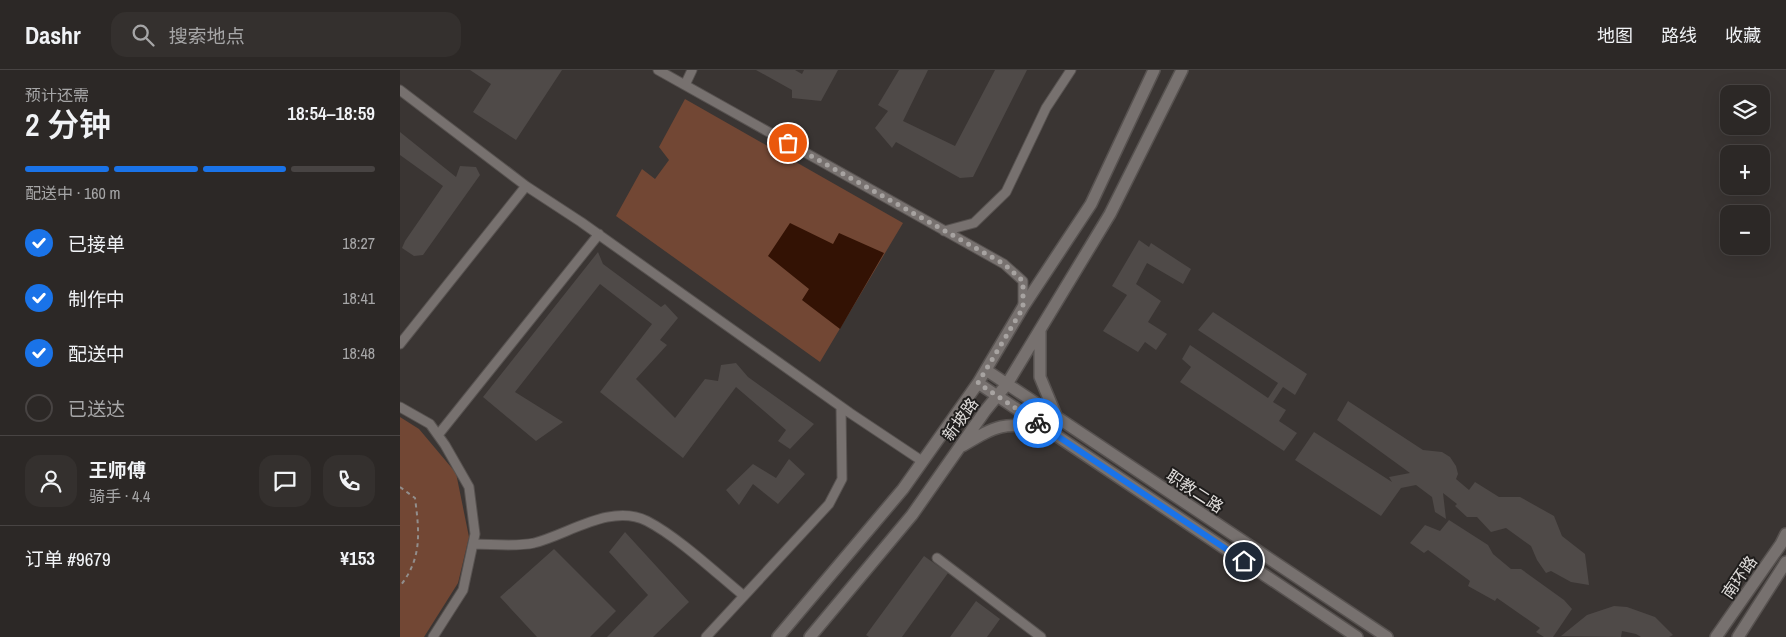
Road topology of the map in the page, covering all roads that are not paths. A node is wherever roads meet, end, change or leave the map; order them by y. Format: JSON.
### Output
{"nodes":[{"id":1,"x":658,"y":70,"type":"edge"},
{"id":2,"x":692,"y":70,"type":"edge"},
{"id":3,"x":1071,"y":70,"type":"edge"},
{"id":4,"x":1154,"y":70,"type":"edge"},
{"id":5,"x":1182,"y":70,"type":"edge"},
{"id":6,"x":684,"y":85,"type":"junction"},
{"id":7,"x":400,"y":90,"type":"edge"},
{"id":8,"x":526,"y":186,"type":"junction"},
{"id":9,"x":944,"y":231,"type":"junction"},
{"id":10,"x":599,"y":234,"type":"junction"},
{"id":11,"x":1023,"y":308,"type":"junction"},
{"id":12,"x":1040,"y":329,"type":"junction"},
{"id":13,"x":400,"y":344,"type":"edge"},
{"id":14,"x":986,"y":370,"type":"junction"},
{"id":15,"x":978,"y":383,"type":"junction"},
{"id":16,"x":1007,"y":384,"type":"junction"},
{"id":17,"x":998,"y":395,"type":"junction"},
{"id":18,"x":400,"y":407,"type":"edge"},
{"id":19,"x":841,"y":407,"type":"junction"},
{"id":20,"x":1058,"y":420,"type":"junction"},
{"id":21,"x":1050,"y":430,"type":"junction"},
{"id":22,"x":438,"y":434,"type":"junction"},
{"id":23,"x":959,"y":448,"type":"junction"},
{"id":24,"x":922,"y":461,"type":"junction"},
{"id":25,"x":1786,"y":534,"type":"edge"},
{"id":26,"x":473,"y":544,"type":"junction"},
{"id":27,"x":938,"y":558,"type":"dead end"},
{"id":28,"x":1786,"y":562,"type":"edge"},
{"id":29,"x":744,"y":596,"type":"junction"},
{"id":30,"x":433,"y":637,"type":"edge"},
{"id":31,"x":706,"y":637,"type":"edge"},
{"id":32,"x":778,"y":637,"type":"edge"},
{"id":33,"x":810,"y":637,"type":"edge"},
{"id":34,"x":1041,"y":637,"type":"edge"},
{"id":35,"x":1357,"y":637,"type":"edge"},
{"id":36,"x":1387,"y":637,"type":"edge"},
{"id":37,"x":1716,"y":637,"type":"edge"},
{"id":38,"x":1738,"y":637,"type":"edge"}],
"edges":[{"from":1,"to":6,"type":"street"},
{"from":2,"to":6,"type":"street"},
{"from":3,"to":9,"type":"street"},
{"from":4,"to":11,"type":"street"},
{"from":5,"to":12,"type":"street","name":"新坡路"},
{"from":6,"to":9,"type":"street"},
{"from":7,"to":8,"type":"street"},
{"from":8,"to":10,"type":"street"},
{"from":8,"to":13,"type":"street"},
{"from":9,"to":11,"type":"street"},
{"from":10,"to":19,"type":"street"},
{"from":10,"to":22,"type":"street"},
{"from":11,"to":14,"type":"street","name":"新坡路"},
{"from":12,"to":16,"type":"street","name":"新坡路"},
{"from":12,"to":20,"type":"street"},
{"from":14,"to":15,"type":"street","name":"新坡路"},
{"from":14,"to":16,"type":"street","name":"职教二路"},
{"from":15,"to":17,"type":"street","name":"职教二路"},
{"from":15,"to":24,"type":"street","name":"新坡路"},
{"from":16,"to":17,"type":"street","name":"新坡路"},
{"from":16,"to":20,"type":"street","name":"职教二路"},
{"from":17,"to":21,"type":"street","name":"职教二路"},
{"from":17,"to":23,"type":"street","name":"新坡路"},
{"from":18,"to":22,"type":"street"},
{"from":19,"to":24,"type":"street"},
{"from":19,"to":29,"type":"street"},
{"from":20,"to":36,"type":"street","name":"职教二路"},
{"from":21,"to":23,"type":"street"},
{"from":21,"to":35,"type":"street","name":"职教二路"},
{"from":22,"to":26,"type":"street"},
{"from":23,"to":33,"type":"street","name":"新坡路"},
{"from":24,"to":32,"type":"street","name":"新坡路"},
{"from":25,"to":37,"type":"street","name":"南环路"},
{"from":26,"to":29,"type":"street"},
{"from":26,"to":30,"type":"street"},
{"from":27,"to":34,"type":"street"},
{"from":28,"to":38,"type":"street","name":"南环路"},
{"from":29,"to":31,"type":"street"}]}
